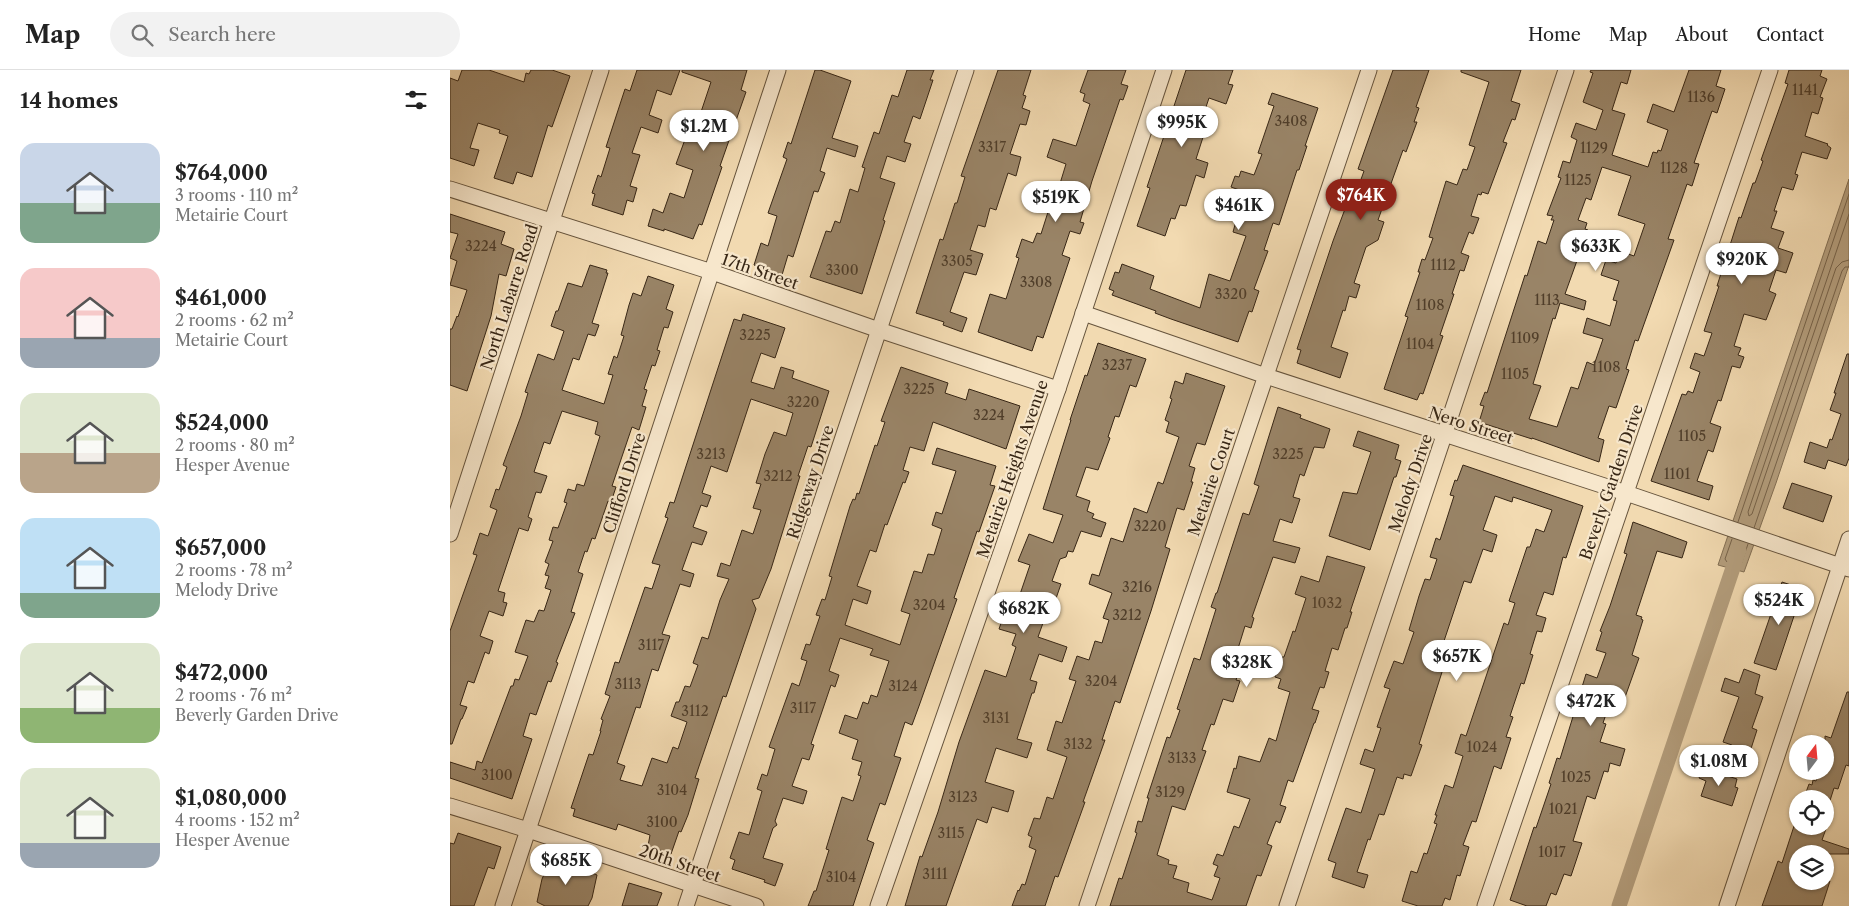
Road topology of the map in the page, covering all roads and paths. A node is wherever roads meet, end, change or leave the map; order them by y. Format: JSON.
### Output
{"nodes":[{"id":1,"x":601,"y":70,"type":"edge"},
{"id":2,"x":778,"y":70,"type":"edge"},
{"id":3,"x":966,"y":70,"type":"edge"},
{"id":4,"x":1164,"y":70,"type":"edge"},
{"id":5,"x":1369,"y":70,"type":"edge"},
{"id":6,"x":1566,"y":70,"type":"edge"},
{"id":7,"x":1770,"y":70,"type":"edge"},
{"id":8,"x":450,"y":189,"type":"edge"},
{"id":9,"x":552,"y":222,"type":"junction"},
{"id":10,"x":712,"y":272,"type":"junction"},
{"id":11,"x":1084,"y":313,"type":"junction"},
{"id":12,"x":879,"y":330,"type":"junction"},
{"id":13,"x":1266,"y":376,"type":"junction"},
{"id":14,"x":1058,"y":389,"type":"junction"},
{"id":15,"x":1445,"y":435,"type":"junction"},
{"id":16,"x":1626,"y":493,"type":"junction"},
{"id":17,"x":450,"y":534,"type":"edge"},
{"id":18,"x":1849,"y":539,"type":"edge"},
{"id":19,"x":1844,"y":567,"type":"edge"},
{"id":20,"x":450,"y":806,"type":"edge"},
{"id":21,"x":528,"y":830,"type":"junction"},
{"id":22,"x":693,"y":886,"type":"junction"},
{"id":23,"x":503,"y":906,"type":"edge"},
{"id":24,"x":686,"y":906,"type":"edge"},
{"id":25,"x":756,"y":906,"type":"edge"},
{"id":26,"x":878,"y":906,"type":"edge"},
{"id":27,"x":1087,"y":906,"type":"edge"},
{"id":28,"x":1287,"y":906,"type":"edge"},
{"id":29,"x":1486,"y":906,"type":"edge"},
{"id":30,"x":1726,"y":906,"type":"edge"}],
"edges":[{"from":1,"to":9,"type":"street","name":"North Labarre Road"},
{"from":2,"to":10,"type":"street","name":"Clifford Drive"},
{"from":3,"to":12,"type":"street","name":"Ridgeway Drive"},
{"from":4,"to":11,"type":"street","name":"Metairie Heights Avenue"},
{"from":5,"to":13,"type":"street","name":"Metairie Court"},
{"from":6,"to":15,"type":"street","name":"Melody Drive"},
{"from":7,"to":16,"type":"street","name":"Beverly Garden Drive"},
{"from":8,"to":9,"type":"street","name":"17th Street"},
{"from":9,"to":10,"type":"street","name":"17th Street"},
{"from":9,"to":17,"type":"street","name":"North Labarre Road"},
{"from":10,"to":12,"type":"street","name":"17th Street"},
{"from":10,"to":21,"type":"street","name":"Clifford Drive"},
{"from":11,"to":13,"type":"street","name":"Nero Street"},
{"from":11,"to":14,"type":"street","name":"Metairie Heights Avenue"},
{"from":12,"to":14,"type":"street","name":"17th Street"},
{"from":12,"to":22,"type":"street","name":"Ridgeway Drive"},
{"from":13,"to":15,"type":"street","name":"Nero Street"},
{"from":13,"to":27,"type":"street","name":"Metairie Court"},
{"from":14,"to":26,"type":"street","name":"Metairie Heights Avenue"},
{"from":15,"to":16,"type":"street","name":"Nero Street"},
{"from":15,"to":28,"type":"street","name":"Melody Drive"},
{"from":16,"to":19,"type":"street","name":"Nero Street"},
{"from":16,"to":29,"type":"street","name":"Beverly Garden Drive"},
{"from":18,"to":19,"type":"street"},
{"from":19,"to":30,"type":"street"},
{"from":20,"to":21,"type":"street","name":"20th Street"},
{"from":21,"to":22,"type":"street","name":"20th Street"},
{"from":21,"to":23,"type":"street","name":"Clifford Drive"},
{"from":22,"to":24,"type":"street","name":"Ridgeway Drive"},
{"from":22,"to":25,"type":"street","name":"20th Street"}]}
